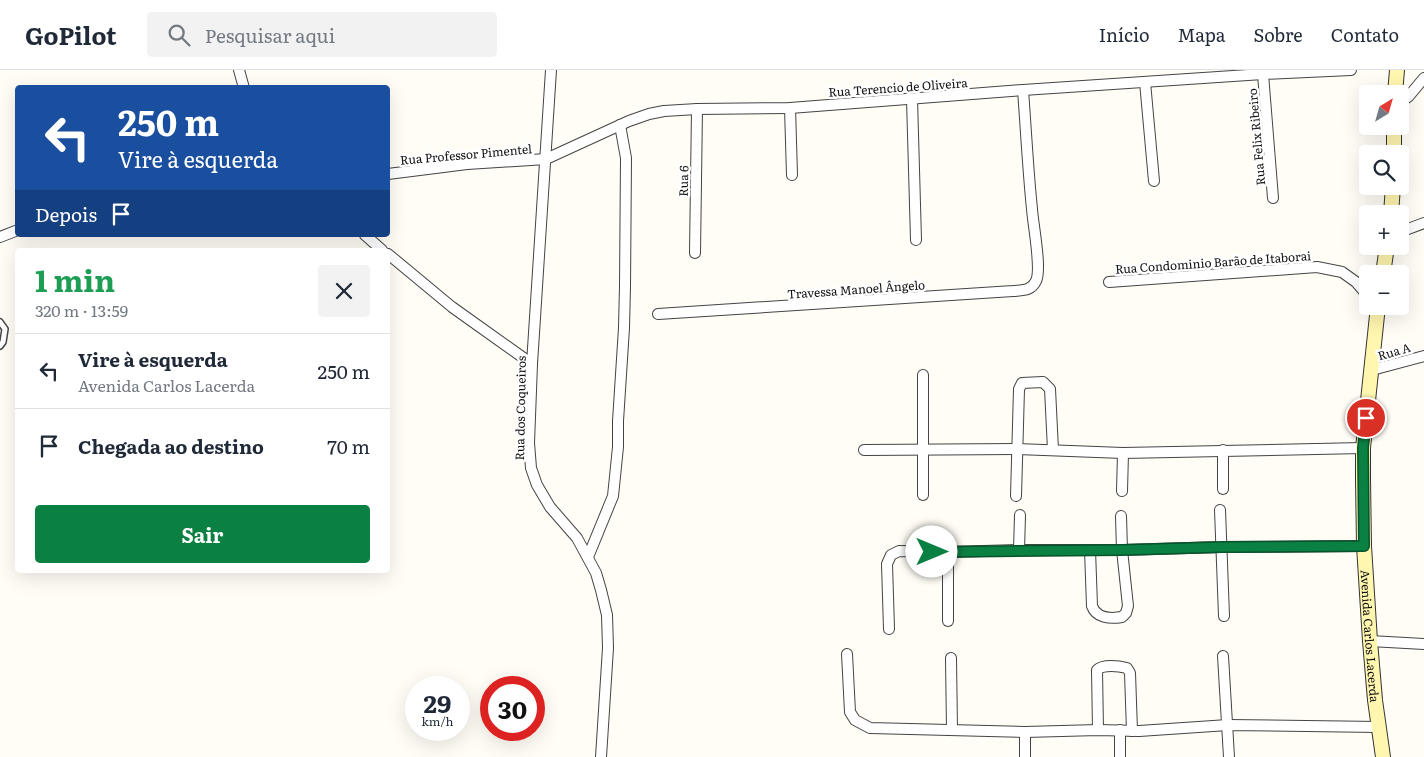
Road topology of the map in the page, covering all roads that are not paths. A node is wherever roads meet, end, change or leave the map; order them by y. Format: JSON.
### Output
{"nodes":[{"id":1,"x":239,"y":70,"type":"edge"},
{"id":2,"x":551,"y":70,"type":"edge"},
{"id":3,"x":1351,"y":70,"type":"edge"},
{"id":4,"x":1396,"y":70,"type":"edge"},
{"id":5,"x":1263,"y":74,"type":"junction"},
{"id":6,"x":1424,"y":78,"type":"edge"},
{"id":7,"x":1145,"y":82,"type":"junction"},
{"id":8,"x":243,"y":85,"type":"edge"},
{"id":9,"x":1395,"y":85,"type":"edge"},
{"id":10,"x":1023,"y":90,"type":"junction"},
{"id":11,"x":1409,"y":96,"type":"edge"},
{"id":12,"x":912,"y":99,"type":"junction"},
{"id":13,"x":790,"y":108,"type":"junction"},
{"id":14,"x":697,"y":109,"type":"junction"},
{"id":15,"x":620,"y":125,"type":"junction"},
{"id":16,"x":546,"y":159,"type":"junction"},
{"id":17,"x":390,"y":174,"type":"edge"},
{"id":18,"x":792,"y":175,"type":"dead end"},
{"id":19,"x":1154,"y":181,"type":"dead end"},
{"id":20,"x":1273,"y":198,"type":"dead end"},
{"id":21,"x":1424,"y":223,"type":"edge"},
{"id":22,"x":1409,"y":229,"type":"edge"},
{"id":23,"x":15,"y":231,"type":"edge"},
{"id":24,"x":0,"y":236,"type":"edge"},
{"id":25,"x":368,"y":237,"type":"edge"},
{"id":26,"x":916,"y":240,"type":"dead end"},
{"id":27,"x":380,"y":248,"type":"edge"},
{"id":28,"x":695,"y":253,"type":"dead end"},
{"id":29,"x":390,"y":256,"type":"edge"},
{"id":30,"x":1109,"y":282,"type":"dead end"},
{"id":31,"x":1359,"y":286,"type":"edge"},
{"id":32,"x":658,"y":314,"type":"dead end"},
{"id":33,"x":1376,"y":315,"type":"edge"},
{"id":34,"x":0,"y":322,"type":"edge"},
{"id":35,"x":0,"y":346,"type":"edge"},
{"id":36,"x":1424,"y":356,"type":"edge"},
{"id":37,"x":532,"y":364,"type":"junction"},
{"id":38,"x":1372,"y":370,"type":"junction"},
{"id":39,"x":923,"y":375,"type":"dead end"},
{"id":40,"x":1363,"y":448,"type":"junction"},
{"id":41,"x":1017,"y":449,"type":"junction"},
{"id":42,"x":864,"y":450,"type":"dead end"},
{"id":43,"x":922,"y":450,"type":"junction"},
{"id":44,"x":1053,"y":450,"type":"junction"},
{"id":45,"x":1223,"y":450,"type":"junction"},
{"id":46,"x":1123,"y":452,"type":"junction"},
{"id":47,"x":1223,"y":489,"type":"dead end"},
{"id":48,"x":1122,"y":491,"type":"dead end"},
{"id":49,"x":923,"y":495,"type":"dead end"},
{"id":50,"x":1016,"y":496,"type":"dead end"},
{"id":51,"x":1220,"y":510,"type":"dead end"},
{"id":52,"x":1020,"y":515,"type":"dead end"},
{"id":53,"x":1121,"y":516,"type":"dead end"},
{"id":54,"x":1364,"y":546,"type":"junction"},
{"id":55,"x":1222,"y":547,"type":"junction"},
{"id":56,"x":1019,"y":550,"type":"junction"},
{"id":57,"x":1090,"y":550,"type":"junction"},
{"id":58,"x":1122,"y":550,"type":"junction"},
{"id":59,"x":948,"y":552,"type":"junction"},
{"id":60,"x":588,"y":557,"type":"junction"},
{"id":61,"x":1224,"y":616,"type":"dead end"},
{"id":62,"x":948,"y":620,"type":"dead end"},
{"id":63,"x":889,"y":628,"type":"dead end"},
{"id":64,"x":1370,"y":641,"type":"junction"},
{"id":65,"x":1424,"y":644,"type":"edge"},
{"id":66,"x":847,"y":654,"type":"dead end"},
{"id":67,"x":1223,"y":656,"type":"dead end"},
{"id":68,"x":951,"y":658,"type":"dead end"},
{"id":69,"x":1228,"y":725,"type":"junction"},
{"id":70,"x":1379,"y":727,"type":"junction"},
{"id":71,"x":952,"y":730,"type":"junction"},
{"id":72,"x":1098,"y":730,"type":"junction"},
{"id":73,"x":1120,"y":730,"type":"junction"},
{"id":74,"x":1132,"y":731,"type":"junction"},
{"id":75,"x":1025,"y":732,"type":"junction"},
{"id":76,"x":601,"y":757,"type":"edge"},
{"id":77,"x":1026,"y":757,"type":"edge"},
{"id":78,"x":1120,"y":757,"type":"edge"},
{"id":79,"x":1229,"y":757,"type":"edge"},
{"id":80,"x":1383,"y":757,"type":"edge"}],
"edges":[{"from":1,"to":8,"type":"street"},
{"from":2,"to":16,"type":"street","name":"Rua dos Coqueiros"},
{"from":3,"to":5,"type":"street","name":"Rua Terencio de Oliveira"},
{"from":4,"to":9,"type":"street"},
{"from":5,"to":7,"type":"street","name":"Rua Terencio de Oliveira"},
{"from":5,"to":20,"type":"street","name":"Rua Felix Ribeiro"},
{"from":6,"to":11,"type":"street"},
{"from":7,"to":10,"type":"street","name":"Rua Terencio de Oliveira"},
{"from":7,"to":19,"type":"street"},
{"from":10,"to":12,"type":"street","name":"Rua Terencio de Oliveira"},
{"from":10,"to":32,"type":"street","name":"Travessa Manoel Ângelo"},
{"from":12,"to":13,"type":"street","name":"Rua Terencio de Oliveira"},
{"from":12,"to":26,"type":"street"},
{"from":13,"to":14,"type":"street","name":"Rua Terencio de Oliveira"},
{"from":13,"to":18,"type":"street"},
{"from":14,"to":15,"type":"street","name":"Rua Terencio de Oliveira"},
{"from":14,"to":28,"type":"street","name":"Rua 6"},
{"from":15,"to":16,"type":"street","name":"Rua Terencio de Oliveira"},
{"from":15,"to":60,"type":"street"},
{"from":16,"to":17,"type":"street","name":"Rua Professor Pimentel"},
{"from":16,"to":37,"type":"street","name":"Rua dos Coqueiros"},
{"from":21,"to":22,"type":"street"},
{"from":23,"to":24,"type":"street"},
{"from":25,"to":27,"type":"street"},
{"from":29,"to":37,"type":"street"},
{"from":30,"to":31,"type":"street","name":"Rua Condominio Barão de Itaborai"},
{"from":33,"to":38,"type":"street","name":"Avenida Carlos Lacerda"},
{"from":34,"to":35,"type":"lane"},
{"from":36,"to":38,"type":"street","name":"Rua A"},
{"from":37,"to":60,"type":"street","name":"Rua dos Coqueiros"},
{"from":38,"to":40,"type":"street","name":"Avenida Carlos Lacerda"},
{"from":39,"to":43,"type":"street"},
{"from":40,"to":45,"type":"street"},
{"from":40,"to":54,"type":"street","name":"Avenida Carlos Lacerda"},
{"from":41,"to":43,"type":"street"},
{"from":41,"to":44,"type":"street"},
{"from":41,"to":44,"type":"street"},
{"from":41,"to":50,"type":"street"},
{"from":42,"to":43,"type":"street"},
{"from":43,"to":49,"type":"street"},
{"from":44,"to":46,"type":"street"},
{"from":45,"to":46,"type":"street"},
{"from":45,"to":47,"type":"street"},
{"from":46,"to":48,"type":"street"},
{"from":51,"to":55,"type":"street"},
{"from":52,"to":56,"type":"street"},
{"from":53,"to":58,"type":"street"},
{"from":54,"to":55,"type":"street"},
{"from":54,"to":64,"type":"street","name":"Avenida Carlos Lacerda"},
{"from":55,"to":58,"type":"street"},
{"from":55,"to":61,"type":"street"},
{"from":56,"to":57,"type":"street"},
{"from":56,"to":59,"type":"street"},
{"from":57,"to":58,"type":"street"},
{"from":57,"to":58,"type":"street"},
{"from":59,"to":62,"type":"street"},
{"from":59,"to":63,"type":"street"},
{"from":60,"to":76,"type":"street","name":"Rua dos Coqueiros"},
{"from":64,"to":65,"type":"street"},
{"from":64,"to":70,"type":"street","name":"Avenida Carlos Lacerda"},
{"from":66,"to":71,"type":"street"},
{"from":67,"to":69,"type":"street"},
{"from":68,"to":71,"type":"street"},
{"from":69,"to":70,"type":"street"},
{"from":69,"to":74,"type":"street"},
{"from":69,"to":79,"type":"street"},
{"from":70,"to":80,"type":"street","name":"Avenida Carlos Lacerda"},
{"from":71,"to":75,"type":"street"},
{"from":72,"to":73,"type":"street"},
{"from":72,"to":74,"type":"street"},
{"from":72,"to":75,"type":"street"},
{"from":73,"to":74,"type":"street"},
{"from":73,"to":78,"type":"street"},
{"from":75,"to":77,"type":"street"}]}
